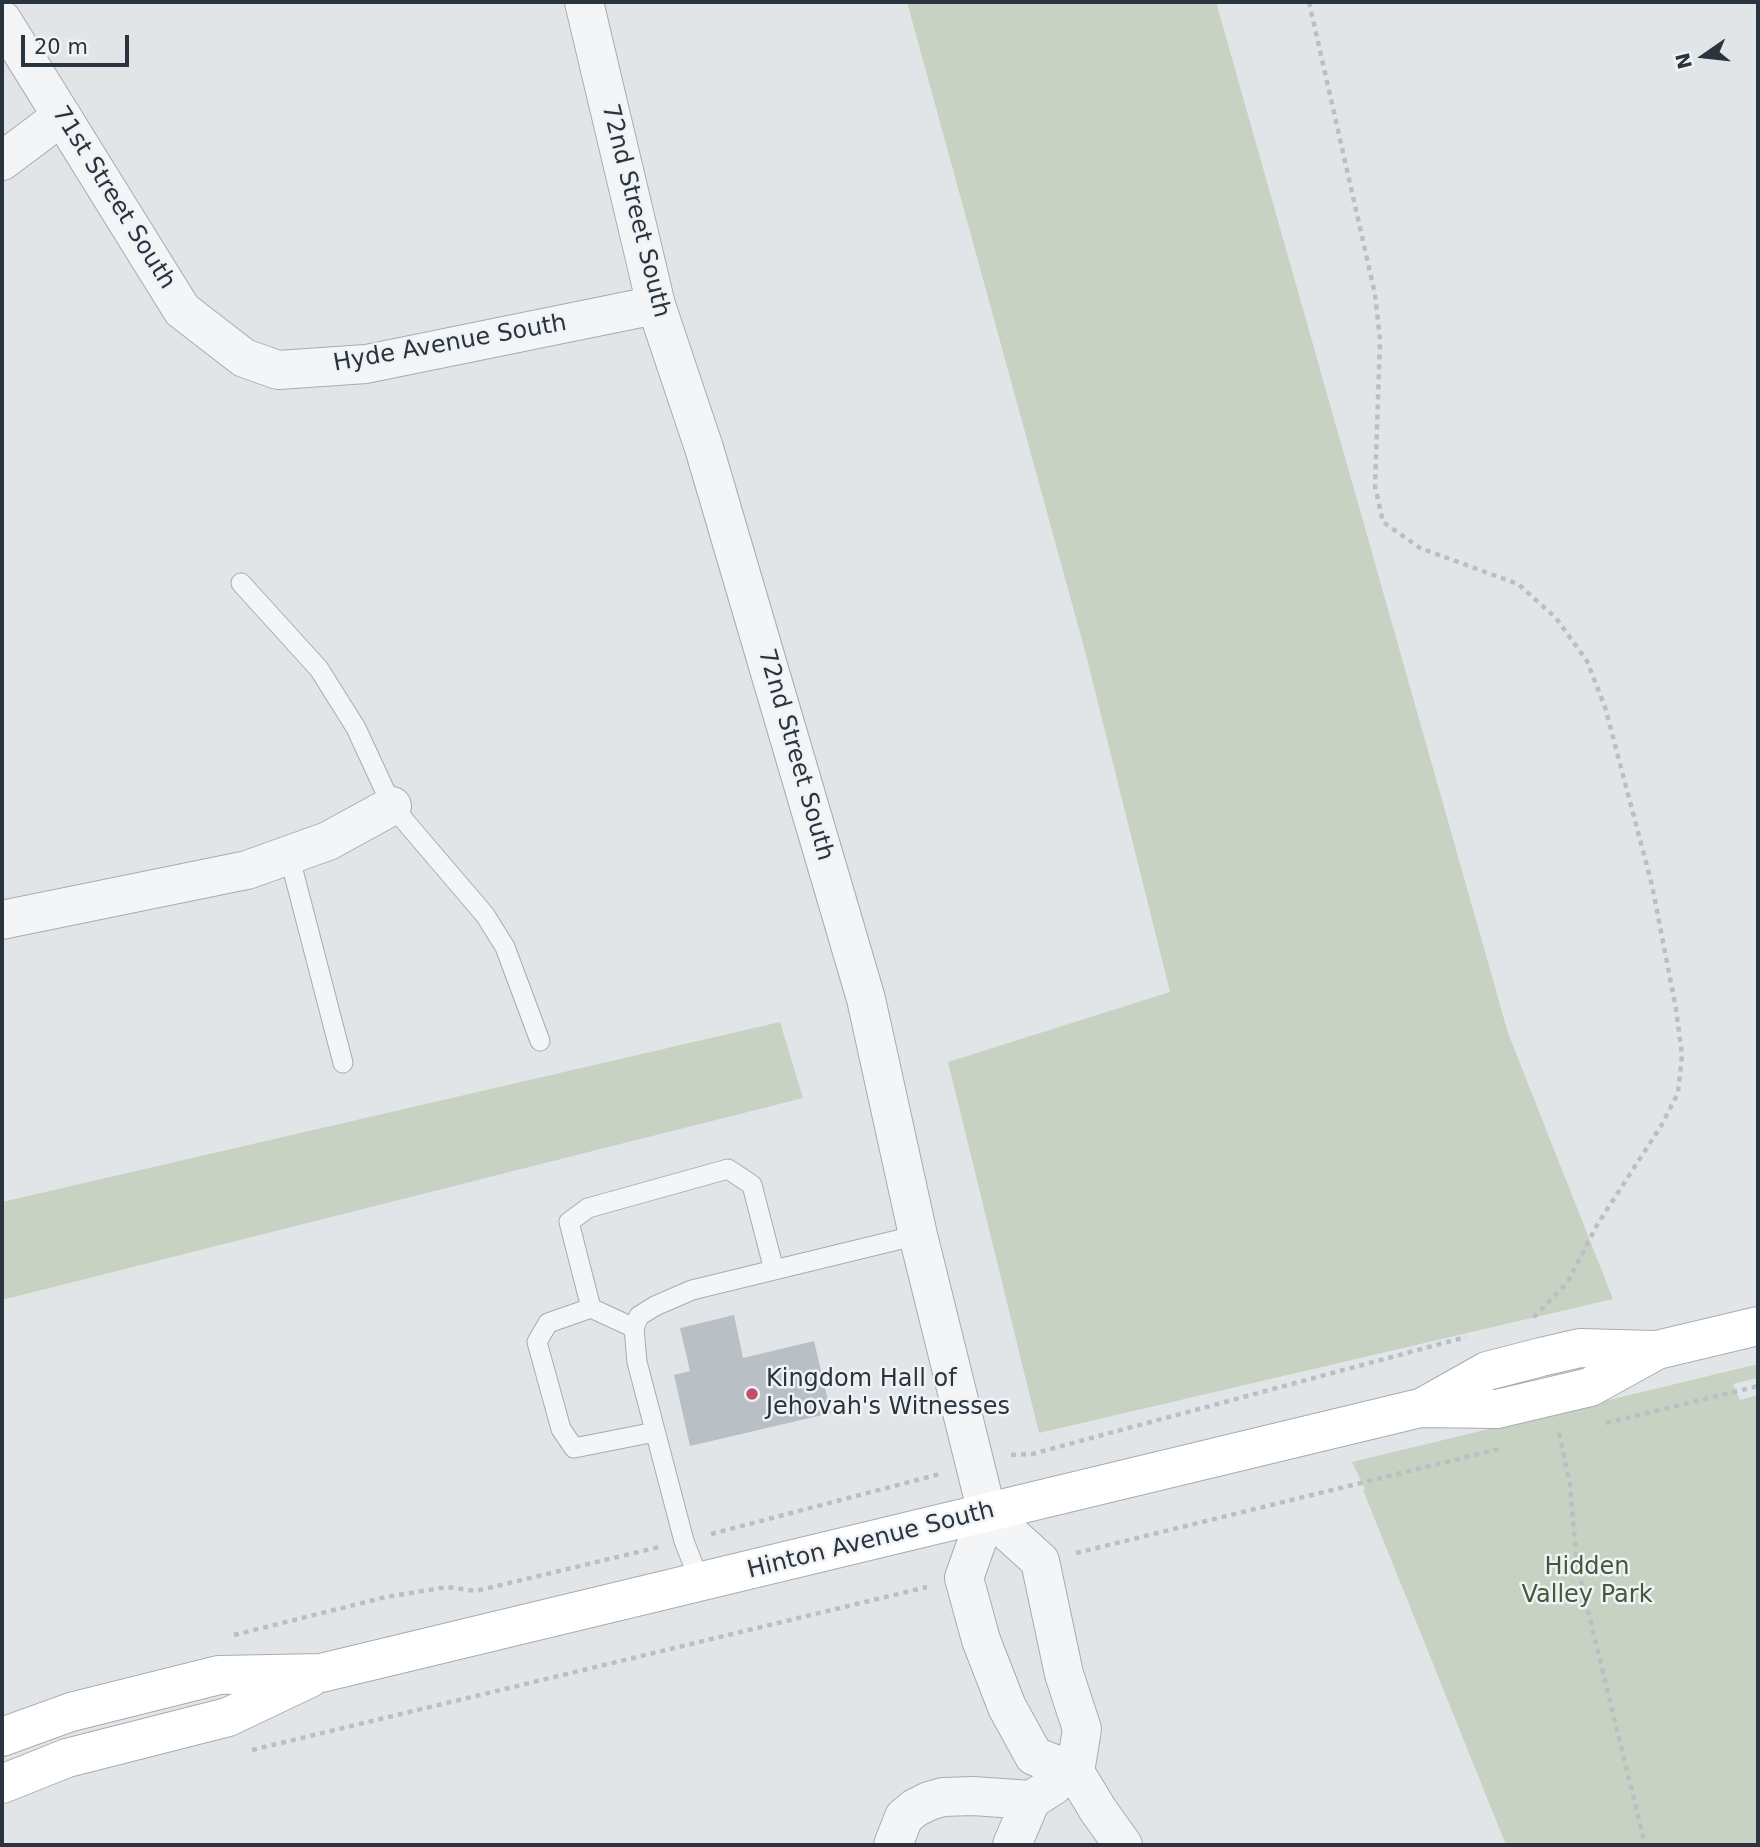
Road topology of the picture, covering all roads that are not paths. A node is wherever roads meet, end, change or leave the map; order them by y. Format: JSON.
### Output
{"nodes":[{"id":1,"x":584,"y":2,"type":"edge"},
{"id":2,"x":2,"y":20,"type":"edge"},
{"id":3,"x":62,"y":116,"type":"junction"},
{"id":4,"x":2,"y":161,"type":"edge"},
{"id":5,"x":656,"y":305,"type":"junction"},
{"id":6,"x":244,"y":358,"type":"joint"},
{"id":7,"x":241,"y":583,"type":"dead end"},
{"id":8,"x":392,"y":806,"type":"junction"},
{"id":9,"x":289,"y":855,"type":"junction"},
{"id":10,"x":2,"y":920,"type":"edge"},
{"id":11,"x":540,"y":1041,"type":"dead end"},
{"id":12,"x":343,"y":1063,"type":"dead end"},
{"id":13,"x":918,"y":1235,"type":"junction"},
{"id":14,"x":774,"y":1270,"type":"junction"},
{"id":15,"x":591,"y":1308,"type":"junction"},
{"id":16,"x":1758,"y":1326,"type":"edge"},
{"id":17,"x":634,"y":1328,"type":"junction"},
{"id":18,"x":655,"y":1432,"type":"junction"},
{"id":19,"x":987,"y":1513,"type":"junction"},
{"id":20,"x":700,"y":1582,"type":"junction"},
{"id":21,"x":321,"y":1673,"type":"junction"},
{"id":22,"x":2,"y":1737,"type":"edge"},
{"id":23,"x":1075,"y":1772,"type":"junction"},
{"id":24,"x":2,"y":1784,"type":"edge"},
{"id":25,"x":1031,"y":1800,"type":"junction"},
{"id":26,"x":893,"y":1845,"type":"edge"},
{"id":27,"x":1012,"y":1845,"type":"edge"},
{"id":28,"x":1123,"y":1845,"type":"edge"}],
"edges":[{"from":1,"to":5,"type":"street","name":"72nd Street South"},
{"from":2,"to":3,"type":"street","name":"71st Street South"},
{"from":3,"to":4,"type":"street"},
{"from":3,"to":6,"type":"street","name":"71st Street South"},
{"from":5,"to":6,"type":"street","name":"Hyde Avenue South"},
{"from":5,"to":13,"type":"street","name":"72nd Street South"},
{"from":7,"to":8,"type":"lane"},
{"from":8,"to":9,"type":"street"},
{"from":8,"to":11,"type":"lane"},
{"from":9,"to":10,"type":"street"},
{"from":9,"to":12,"type":"lane"},
{"from":13,"to":14,"type":"lane"},
{"from":13,"to":19,"type":"street","name":"72nd Street South"},
{"from":14,"to":15,"type":"lane"},
{"from":14,"to":17,"type":"lane"},
{"from":15,"to":17,"type":"lane"},
{"from":15,"to":18,"type":"lane"},
{"from":16,"to":19,"type":"main road","name":"Hinton Avenue South"},
{"from":17,"to":18,"type":"lane"},
{"from":18,"to":20,"type":"lane"},
{"from":19,"to":20,"type":"main road","name":"Hinton Avenue South"},
{"from":19,"to":23,"type":"street"},
{"from":19,"to":23,"type":"street"},
{"from":20,"to":21,"type":"main road","name":"Hinton Avenue South"},
{"from":21,"to":22,"type":"main road","name":"Hinton Avenue South"},
{"from":21,"to":24,"type":"main road","name":"Hinton Avenue South"},
{"from":23,"to":25,"type":"street"},
{"from":23,"to":28,"type":"street"},
{"from":25,"to":26,"type":"street"},
{"from":25,"to":27,"type":"street"}]}
